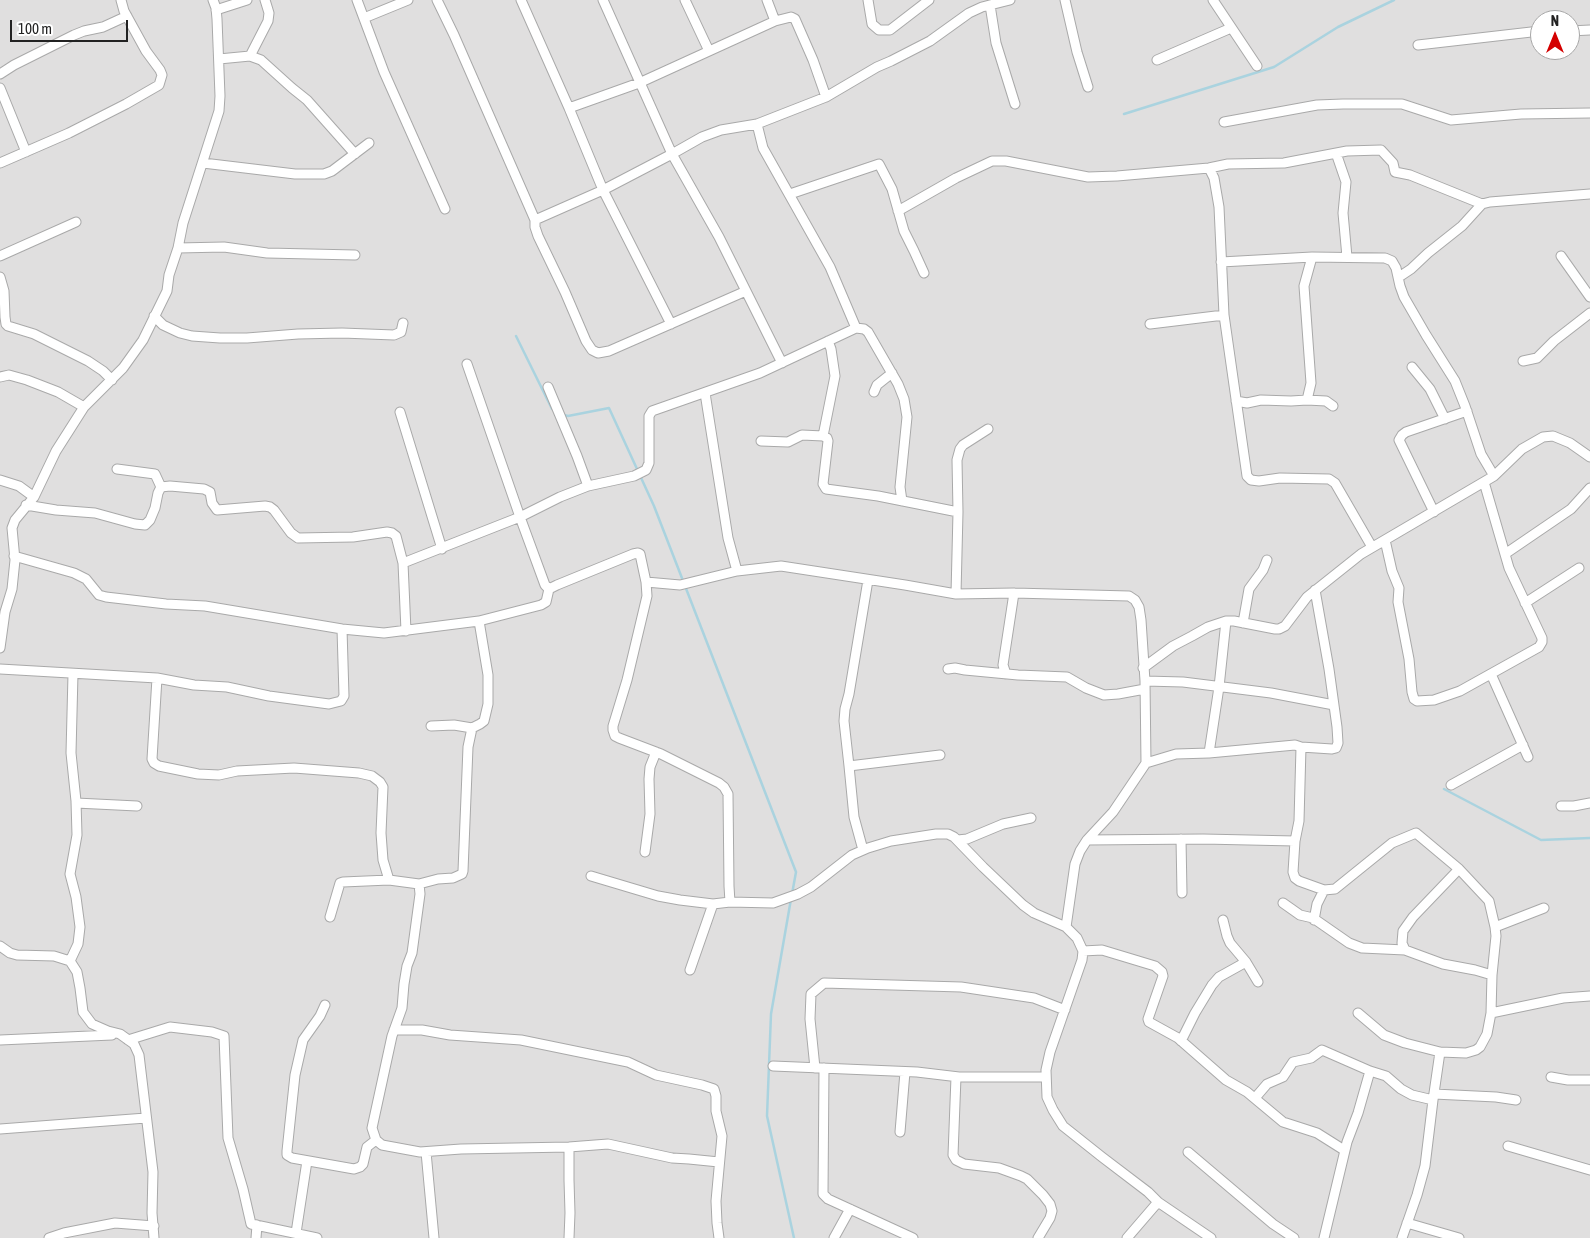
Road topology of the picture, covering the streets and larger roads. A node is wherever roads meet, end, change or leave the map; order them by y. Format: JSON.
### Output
{"nodes":[{"id":1,"x":121,"y":0,"type":"edge"},
{"id":2,"x":213,"y":0,"type":"edge"},
{"id":3,"x":247,"y":0,"type":"edge"},
{"id":4,"x":265,"y":0,"type":"edge"},
{"id":5,"x":356,"y":0,"type":"edge"},
{"id":6,"x":408,"y":0,"type":"edge"},
{"id":7,"x":437,"y":0,"type":"edge"},
{"id":8,"x":521,"y":0,"type":"edge"},
{"id":9,"x":603,"y":0,"type":"edge"},
{"id":10,"x":686,"y":0,"type":"edge"},
{"id":11,"x":767,"y":0,"type":"edge"},
{"id":12,"x":868,"y":0,"type":"edge"},
{"id":13,"x":929,"y":0,"type":"edge"},
{"id":14,"x":1010,"y":0,"type":"edge"},
{"id":15,"x":1065,"y":0,"type":"edge"},
{"id":16,"x":1213,"y":0,"type":"edge"},
{"id":17,"x":986,"y":4,"type":"edge"},
{"id":18,"x":216,"y":10,"type":"junction"},
{"id":19,"x":127,"y":16,"type":"junction"},
{"id":20,"x":364,"y":18,"type":"junction"},
{"id":21,"x":775,"y":21,"type":"junction"},
{"id":22,"x":1231,"y":28,"type":"junction"},
{"id":23,"x":1530,"y":33,"type":"edge"},
{"id":24,"x":1418,"y":45,"type":"dead end"},
{"id":25,"x":709,"y":51,"type":"junction"},
{"id":26,"x":250,"y":56,"type":"junction"},
{"id":27,"x":219,"y":59,"type":"junction"},
{"id":28,"x":1157,"y":60,"type":"dead end"},
{"id":29,"x":0,"y":65,"type":"edge"},
{"id":30,"x":14,"y":65,"type":"junction"},
{"id":31,"x":1257,"y":66,"type":"dead end"},
{"id":32,"x":0,"y":74,"type":"edge"},
{"id":33,"x":640,"y":83,"type":"junction"},
{"id":34,"x":1088,"y":87,"type":"dead end"},
{"id":35,"x":0,"y":88,"type":"edge"},
{"id":36,"x":826,"y":97,"type":"junction"},
{"id":37,"x":1015,"y":104,"type":"dead end"},
{"id":38,"x":569,"y":108,"type":"junction"},
{"id":39,"x":1590,"y":113,"type":"edge"},
{"id":40,"x":1224,"y":122,"type":"dead end"},
{"id":41,"x":757,"y":124,"type":"junction"},
{"id":42,"x":369,"y":143,"type":"dead end"},
{"id":43,"x":26,"y":152,"type":"junction"},
{"id":44,"x":1336,"y":152,"type":"junction"},
{"id":45,"x":355,"y":154,"type":"junction"},
{"id":46,"x":672,"y":154,"type":"junction"},
{"id":47,"x":0,"y":163,"type":"edge"},
{"id":48,"x":203,"y":163,"type":"junction"},
{"id":49,"x":1209,"y":168,"type":"junction"},
{"id":50,"x":603,"y":190,"type":"junction"},
{"id":51,"x":790,"y":194,"type":"junction"},
{"id":52,"x":1590,"y":194,"type":"edge"},
{"id":53,"x":1482,"y":204,"type":"junction"},
{"id":54,"x":445,"y":209,"type":"dead end"},
{"id":55,"x":898,"y":211,"type":"junction"},
{"id":56,"x":535,"y":220,"type":"junction"},
{"id":57,"x":76,"y":222,"type":"dead end"},
{"id":58,"x":178,"y":248,"type":"junction"},
{"id":59,"x":355,"y":255,"type":"dead end"},
{"id":60,"x":0,"y":256,"type":"edge"},
{"id":61,"x":1561,"y":256,"type":"dead end"},
{"id":62,"x":1346,"y":257,"type":"junction"},
{"id":63,"x":1312,"y":258,"type":"junction"},
{"id":64,"x":1221,"y":262,"type":"junction"},
{"id":65,"x":924,"y":273,"type":"dead end"},
{"id":66,"x":0,"y":277,"type":"edge"},
{"id":67,"x":1399,"y":277,"type":"junction"},
{"id":68,"x":746,"y":291,"type":"junction"},
{"id":69,"x":1590,"y":297,"type":"edge"},
{"id":70,"x":1590,"y":313,"type":"edge"},
{"id":71,"x":1224,"y":315,"type":"junction"},
{"id":72,"x":154,"y":316,"type":"junction"},
{"id":73,"x":403,"y":323,"type":"dead end"},
{"id":74,"x":671,"y":324,"type":"junction"},
{"id":75,"x":1150,"y":324,"type":"dead end"},
{"id":76,"x":856,"y":328,"type":"junction"},
{"id":77,"x":828,"y":341,"type":"junction"},
{"id":78,"x":1523,"y":361,"type":"dead end"},
{"id":79,"x":782,"y":362,"type":"junction"},
{"id":80,"x":467,"y":364,"type":"dead end"},
{"id":81,"x":1412,"y":367,"type":"dead end"},
{"id":82,"x":892,"y":373,"type":"junction"},
{"id":83,"x":0,"y":377,"type":"edge"},
{"id":84,"x":112,"y":380,"type":"junction"},
{"id":85,"x":548,"y":387,"type":"dead end"},
{"id":86,"x":874,"y":392,"type":"dead end"},
{"id":87,"x":704,"y":393,"type":"junction"},
{"id":88,"x":1308,"y":400,"type":"junction"},
{"id":89,"x":1236,"y":401,"type":"junction"},
{"id":90,"x":1333,"y":406,"type":"dead end"},
{"id":91,"x":84,"y":407,"type":"junction"},
{"id":92,"x":400,"y":412,"type":"dead end"},
{"id":93,"x":1467,"y":412,"type":"junction"},
{"id":94,"x":1445,"y":419,"type":"junction"},
{"id":95,"x":988,"y":429,"type":"dead end"},
{"id":96,"x":823,"y":436,"type":"junction"},
{"id":97,"x":761,"y":441,"type":"dead end"},
{"id":98,"x":1590,"y":457,"type":"edge"},
{"id":99,"x":117,"y":469,"type":"dead end"},
{"id":100,"x":1494,"y":476,"type":"junction"},
{"id":101,"x":0,"y":480,"type":"edge"},
{"id":102,"x":1484,"y":482,"type":"junction"},
{"id":103,"x":588,"y":486,"type":"junction"},
{"id":104,"x":161,"y":487,"type":"junction"},
{"id":105,"x":1590,"y":488,"type":"edge"},
{"id":106,"x":34,"y":497,"type":"junction"},
{"id":107,"x":902,"y":501,"type":"junction"},
{"id":108,"x":26,"y":505,"type":"junction"},
{"id":109,"x":958,"y":512,"type":"junction"},
{"id":110,"x":1434,"y":512,"type":"junction"},
{"id":111,"x":520,"y":517,"type":"junction"},
{"id":112,"x":1385,"y":540,"type":"junction"},
{"id":113,"x":1372,"y":547,"type":"junction"},
{"id":114,"x":442,"y":549,"type":"junction"},
{"id":115,"x":1506,"y":554,"type":"junction"},
{"id":116,"x":14,"y":556,"type":"junction"},
{"id":117,"x":1266,"y":560,"type":"dead end"},
{"id":118,"x":403,"y":563,"type":"junction"},
{"id":119,"x":1579,"y":568,"type":"dead end"},
{"id":120,"x":737,"y":571,"type":"junction"},
{"id":121,"x":868,"y":580,"type":"junction"},
{"id":122,"x":646,"y":582,"type":"junction"},
{"id":123,"x":550,"y":589,"type":"junction"},
{"id":124,"x":1315,"y":590,"type":"junction"},
{"id":125,"x":1014,"y":593,"type":"junction"},
{"id":126,"x":956,"y":594,"type":"junction"},
{"id":127,"x":1525,"y":603,"type":"junction"},
{"id":128,"x":2,"y":613,"type":"edge"},
{"id":129,"x":480,"y":621,"type":"junction"},
{"id":130,"x":1226,"y":621,"type":"junction"},
{"id":131,"x":1243,"y":622,"type":"junction"},
{"id":132,"x":342,"y":629,"type":"junction"},
{"id":133,"x":406,"y":631,"type":"junction"},
{"id":134,"x":0,"y":648,"type":"edge"},
{"id":135,"x":1143,"y":668,"type":"junction"},
{"id":136,"x":0,"y":669,"type":"edge"},
{"id":137,"x":948,"y":669,"type":"dead end"},
{"id":138,"x":1002,"y":671,"type":"junction"},
{"id":139,"x":73,"y":674,"type":"junction"},
{"id":140,"x":1491,"y":674,"type":"junction"},
{"id":141,"x":157,"y":678,"type":"junction"},
{"id":142,"x":1145,"y":685,"type":"junction"},
{"id":143,"x":1219,"y":687,"type":"junction"},
{"id":144,"x":1334,"y":705,"type":"junction"},
{"id":145,"x":431,"y":726,"type":"dead end"},
{"id":146,"x":472,"y":728,"type":"junction"},
{"id":147,"x":1523,"y":745,"type":"junction"},
{"id":148,"x":1301,"y":747,"type":"junction"},
{"id":149,"x":656,"y":752,"type":"junction"},
{"id":150,"x":1209,"y":753,"type":"junction"},
{"id":151,"x":940,"y":755,"type":"dead end"},
{"id":152,"x":1528,"y":757,"type":"dead end"},
{"id":153,"x":1146,"y":763,"type":"junction"},
{"id":154,"x":849,"y":766,"type":"junction"},
{"id":155,"x":1451,"y":785,"type":"dead end"},
{"id":156,"x":76,"y":803,"type":"junction"},
{"id":157,"x":1590,"y":804,"type":"edge"},
{"id":158,"x":137,"y":806,"type":"dead end"},
{"id":159,"x":1561,"y":806,"type":"dead end"},
{"id":160,"x":1031,"y":818,"type":"dead end"},
{"id":161,"x":1181,"y":839,"type":"junction"},
{"id":162,"x":958,"y":840,"type":"junction"},
{"id":163,"x":1087,"y":840,"type":"junction"},
{"id":164,"x":1295,"y":841,"type":"junction"},
{"id":165,"x":863,"y":850,"type":"junction"},
{"id":166,"x":645,"y":852,"type":"dead end"},
{"id":167,"x":1459,"y":869,"type":"junction"},
{"id":168,"x":591,"y":876,"type":"dead end"},
{"id":169,"x":389,"y":880,"type":"junction"},
{"id":170,"x":419,"y":884,"type":"junction"},
{"id":171,"x":1324,"y":890,"type":"junction"},
{"id":172,"x":1182,"y":894,"type":"dead end"},
{"id":173,"x":730,"y":902,"type":"junction"},
{"id":174,"x":1283,"y":903,"type":"dead end"},
{"id":175,"x":713,"y":904,"type":"junction"},
{"id":176,"x":1544,"y":908,"type":"dead end"},
{"id":177,"x":330,"y":917,"type":"dead end"},
{"id":178,"x":1223,"y":920,"type":"dead end"},
{"id":179,"x":1314,"y":920,"type":"junction"},
{"id":180,"x":1066,"y":927,"type":"junction"},
{"id":181,"x":1495,"y":927,"type":"junction"},
{"id":182,"x":0,"y":946,"type":"edge"},
{"id":183,"x":1405,"y":950,"type":"junction"},
{"id":184,"x":1082,"y":951,"type":"junction"},
{"id":185,"x":17,"y":955,"type":"junction"},
{"id":186,"x":0,"y":957,"type":"edge"},
{"id":187,"x":70,"y":961,"type":"junction"},
{"id":188,"x":1246,"y":962,"type":"junction"},
{"id":189,"x":690,"y":970,"type":"dead end"},
{"id":190,"x":1492,"y":975,"type":"junction"},
{"id":191,"x":1258,"y":982,"type":"dead end"},
{"id":192,"x":1590,"y":996,"type":"edge"},
{"id":193,"x":325,"y":1005,"type":"dead end"},
{"id":194,"x":1065,"y":1010,"type":"junction"},
{"id":195,"x":1358,"y":1013,"type":"dead end"},
{"id":196,"x":1491,"y":1013,"type":"junction"},
{"id":197,"x":92,"y":1024,"type":"junction"},
{"id":198,"x":394,"y":1030,"type":"junction"},
{"id":199,"x":120,"y":1034,"type":"junction"},
{"id":200,"x":88,"y":1036,"type":"junction"},
{"id":201,"x":0,"y":1040,"type":"edge"},
{"id":202,"x":128,"y":1040,"type":"junction"},
{"id":203,"x":1181,"y":1041,"type":"junction"},
{"id":204,"x":1440,"y":1052,"type":"junction"},
{"id":205,"x":772,"y":1066,"type":"dead end"},
{"id":206,"x":819,"y":1068,"type":"junction"},
{"id":207,"x":1370,"y":1071,"type":"junction"},
{"id":208,"x":904,"y":1072,"type":"junction"},
{"id":209,"x":956,"y":1077,"type":"junction"},
{"id":210,"x":1046,"y":1077,"type":"junction"},
{"id":211,"x":1551,"y":1077,"type":"dead end"},
{"id":212,"x":1590,"y":1080,"type":"edge"},
{"id":213,"x":1433,"y":1097,"type":"junction"},
{"id":214,"x":1255,"y":1098,"type":"junction"},
{"id":215,"x":1516,"y":1100,"type":"dead end"},
{"id":216,"x":146,"y":1118,"type":"junction"},
{"id":217,"x":0,"y":1129,"type":"edge"},
{"id":218,"x":900,"y":1132,"type":"dead end"},
{"id":219,"x":376,"y":1140,"type":"junction"},
{"id":220,"x":1508,"y":1146,"type":"dead end"},
{"id":221,"x":569,"y":1147,"type":"junction"},
{"id":222,"x":1344,"y":1150,"type":"junction"},
{"id":223,"x":426,"y":1152,"type":"junction"},
{"id":224,"x":1188,"y":1152,"type":"dead end"},
{"id":225,"x":307,"y":1161,"type":"junction"},
{"id":226,"x":719,"y":1162,"type":"junction"},
{"id":227,"x":1590,"y":1170,"type":"edge"},
{"id":228,"x":1158,"y":1202,"type":"junction"},
{"id":229,"x":850,"y":1209,"type":"junction"},
{"id":230,"x":1407,"y":1224,"type":"junction"},
{"id":231,"x":257,"y":1225,"type":"junction"},
{"id":232,"x":154,"y":1226,"type":"junction"},
{"id":233,"x":296,"y":1233,"type":"junction"},
{"id":234,"x":64,"y":1236,"type":"edge"},
{"id":235,"x":49,"y":1238,"type":"edge"},
{"id":236,"x":154,"y":1238,"type":"edge"},
{"id":237,"x":256,"y":1238,"type":"edge"},
{"id":238,"x":317,"y":1238,"type":"edge"},
{"id":239,"x":434,"y":1238,"type":"edge"},
{"id":240,"x":568,"y":1238,"type":"edge"},
{"id":241,"x":719,"y":1238,"type":"edge"},
{"id":242,"x":834,"y":1238,"type":"edge"},
{"id":243,"x":913,"y":1238,"type":"edge"},
{"id":244,"x":1038,"y":1238,"type":"edge"},
{"id":245,"x":1127,"y":1238,"type":"edge"},
{"id":246,"x":1210,"y":1238,"type":"edge"},
{"id":247,"x":1294,"y":1238,"type":"edge"},
{"id":248,"x":1324,"y":1238,"type":"edge"},
{"id":249,"x":1402,"y":1238,"type":"edge"},
{"id":250,"x":1459,"y":1238,"type":"edge"}],
"edges":[{"from":1,"to":19,"type":"street"},
{"from":2,"to":18,"type":"street"},
{"from":3,"to":18,"type":"street"},
{"from":4,"to":26,"type":"street"},
{"from":5,"to":20,"type":"street"},
{"from":6,"to":20,"type":"street"},
{"from":7,"to":56,"type":"street"},
{"from":8,"to":38,"type":"street"},
{"from":9,"to":33,"type":"street"},
{"from":10,"to":25,"type":"street"},
{"from":11,"to":21,"type":"street"},
{"from":12,"to":13,"type":"street"},
{"from":14,"to":17,"type":"street"},
{"from":15,"to":34,"type":"street"},
{"from":16,"to":22,"type":"street"},
{"from":17,"to":36,"type":"street"},
{"from":17,"to":37,"type":"street"},
{"from":18,"to":27,"type":"street"},
{"from":19,"to":30,"type":"street"},
{"from":19,"to":43,"type":"street"},
{"from":20,"to":54,"type":"street"},
{"from":21,"to":25,"type":"street"},
{"from":21,"to":36,"type":"street"},
{"from":22,"to":28,"type":"street"},
{"from":22,"to":31,"type":"street"},
{"from":23,"to":24,"type":"street"},
{"from":25,"to":33,"type":"street"},
{"from":26,"to":27,"type":"street"},
{"from":26,"to":45,"type":"street"},
{"from":27,"to":48,"type":"street"},
{"from":29,"to":30,"type":"street"},
{"from":30,"to":32,"type":"street"},
{"from":33,"to":38,"type":"street"},
{"from":33,"to":46,"type":"street"},
{"from":35,"to":43,"type":"street"},
{"from":36,"to":41,"type":"street"},
{"from":38,"to":50,"type":"street"},
{"from":39,"to":40,"type":"street"},
{"from":41,"to":46,"type":"street"},
{"from":41,"to":51,"type":"street"},
{"from":42,"to":45,"type":"street"},
{"from":43,"to":47,"type":"street"},
{"from":44,"to":49,"type":"street"},
{"from":44,"to":53,"type":"street"},
{"from":44,"to":62,"type":"street"},
{"from":45,"to":48,"type":"street"},
{"from":46,"to":50,"type":"street"},
{"from":46,"to":68,"type":"street"},
{"from":48,"to":58,"type":"street"},
{"from":49,"to":55,"type":"street"},
{"from":49,"to":64,"type":"street"},
{"from":50,"to":56,"type":"street"},
{"from":50,"to":74,"type":"street"},
{"from":51,"to":55,"type":"street"},
{"from":51,"to":76,"type":"street"},
{"from":52,"to":53,"type":"street"},
{"from":53,"to":67,"type":"street"},
{"from":55,"to":65,"type":"street"},
{"from":56,"to":74,"type":"street"},
{"from":57,"to":60,"type":"street"},
{"from":58,"to":59,"type":"street"},
{"from":58,"to":72,"type":"street"},
{"from":61,"to":69,"type":"street"},
{"from":62,"to":63,"type":"street"},
{"from":62,"to":67,"type":"street"},
{"from":63,"to":64,"type":"street"},
{"from":63,"to":88,"type":"street"},
{"from":64,"to":71,"type":"street"},
{"from":66,"to":84,"type":"street"},
{"from":67,"to":93,"type":"street"},
{"from":68,"to":74,"type":"street"},
{"from":68,"to":79,"type":"street"},
{"from":70,"to":78,"type":"street"},
{"from":71,"to":75,"type":"street"},
{"from":71,"to":89,"type":"street"},
{"from":72,"to":73,"type":"street"},
{"from":72,"to":84,"type":"street"},
{"from":76,"to":77,"type":"street"},
{"from":76,"to":82,"type":"street"},
{"from":77,"to":79,"type":"street"},
{"from":77,"to":96,"type":"street"},
{"from":79,"to":87,"type":"street"},
{"from":80,"to":111,"type":"street"},
{"from":81,"to":94,"type":"street"},
{"from":82,"to":86,"type":"street"},
{"from":82,"to":107,"type":"street"},
{"from":83,"to":91,"type":"street"},
{"from":84,"to":91,"type":"street"},
{"from":85,"to":103,"type":"street"},
{"from":87,"to":103,"type":"street"},
{"from":87,"to":120,"type":"street"},
{"from":88,"to":89,"type":"street"},
{"from":88,"to":90,"type":"street"},
{"from":89,"to":113,"type":"street"},
{"from":91,"to":106,"type":"street"},
{"from":92,"to":114,"type":"street"},
{"from":93,"to":94,"type":"street"},
{"from":93,"to":100,"type":"street"},
{"from":94,"to":110,"type":"street"},
{"from":95,"to":109,"type":"street"},
{"from":96,"to":97,"type":"street"},
{"from":96,"to":107,"type":"street"},
{"from":98,"to":100,"type":"street"},
{"from":99,"to":104,"type":"street"},
{"from":100,"to":102,"type":"street"},
{"from":101,"to":106,"type":"street"},
{"from":102,"to":110,"type":"street"},
{"from":102,"to":115,"type":"street"},
{"from":103,"to":111,"type":"street"},
{"from":104,"to":108,"type":"street"},
{"from":104,"to":118,"type":"street"},
{"from":105,"to":115,"type":"street"},
{"from":106,"to":108,"type":"street"},
{"from":107,"to":109,"type":"street"},
{"from":108,"to":116,"type":"street"},
{"from":109,"to":126,"type":"street"},
{"from":110,"to":112,"type":"street"},
{"from":111,"to":114,"type":"street"},
{"from":111,"to":123,"type":"street"},
{"from":112,"to":113,"type":"street"},
{"from":112,"to":140,"type":"street"},
{"from":113,"to":124,"type":"street"},
{"from":114,"to":118,"type":"street"},
{"from":115,"to":127,"type":"street"},
{"from":116,"to":128,"type":"street"},
{"from":116,"to":132,"type":"street"},
{"from":117,"to":131,"type":"street"},
{"from":118,"to":133,"type":"street"},
{"from":119,"to":127,"type":"street"},
{"from":120,"to":121,"type":"street"},
{"from":120,"to":122,"type":"street"},
{"from":121,"to":126,"type":"street"},
{"from":121,"to":154,"type":"street"},
{"from":122,"to":123,"type":"street"},
{"from":122,"to":149,"type":"street"},
{"from":123,"to":129,"type":"street"},
{"from":124,"to":131,"type":"street"},
{"from":124,"to":144,"type":"street"},
{"from":125,"to":126,"type":"street"},
{"from":125,"to":135,"type":"street"},
{"from":125,"to":138,"type":"street"},
{"from":127,"to":140,"type":"street"},
{"from":128,"to":134,"type":"street"},
{"from":129,"to":133,"type":"street"},
{"from":129,"to":146,"type":"street"},
{"from":130,"to":131,"type":"street"},
{"from":130,"to":135,"type":"street"},
{"from":130,"to":143,"type":"street"},
{"from":132,"to":133,"type":"street"},
{"from":132,"to":141,"type":"street"},
{"from":135,"to":142,"type":"street"},
{"from":136,"to":139,"type":"street"},
{"from":137,"to":138,"type":"street"},
{"from":138,"to":142,"type":"street"},
{"from":139,"to":141,"type":"street"},
{"from":139,"to":156,"type":"street"},
{"from":140,"to":147,"type":"street"},
{"from":141,"to":169,"type":"street"},
{"from":142,"to":143,"type":"street"},
{"from":142,"to":153,"type":"street"},
{"from":143,"to":144,"type":"street"},
{"from":143,"to":150,"type":"street"},
{"from":144,"to":148,"type":"street"},
{"from":145,"to":146,"type":"street"},
{"from":146,"to":170,"type":"street"},
{"from":147,"to":152,"type":"street"},
{"from":147,"to":155,"type":"street"},
{"from":148,"to":150,"type":"street"},
{"from":148,"to":164,"type":"street"},
{"from":149,"to":166,"type":"street"},
{"from":149,"to":173,"type":"street"},
{"from":150,"to":153,"type":"street"},
{"from":151,"to":154,"type":"street"},
{"from":153,"to":163,"type":"street"},
{"from":154,"to":165,"type":"street"},
{"from":156,"to":158,"type":"street"},
{"from":156,"to":187,"type":"street"},
{"from":157,"to":159,"type":"street"},
{"from":160,"to":162,"type":"street"},
{"from":161,"to":163,"type":"street"},
{"from":161,"to":164,"type":"street"},
{"from":161,"to":172,"type":"street"},
{"from":162,"to":165,"type":"street"},
{"from":162,"to":180,"type":"street"},
{"from":163,"to":180,"type":"street"},
{"from":164,"to":171,"type":"street"},
{"from":165,"to":173,"type":"street"},
{"from":167,"to":171,"type":"street"},
{"from":167,"to":181,"type":"street"},
{"from":167,"to":183,"type":"street"},
{"from":168,"to":175,"type":"street"},
{"from":169,"to":170,"type":"street"},
{"from":169,"to":177,"type":"street"},
{"from":170,"to":198,"type":"street"},
{"from":171,"to":179,"type":"street"},
{"from":173,"to":175,"type":"street"},
{"from":174,"to":179,"type":"street"},
{"from":175,"to":189,"type":"street"},
{"from":176,"to":181,"type":"street"},
{"from":178,"to":188,"type":"street"},
{"from":179,"to":183,"type":"street"},
{"from":180,"to":184,"type":"street"},
{"from":181,"to":190,"type":"street"},
{"from":182,"to":185,"type":"street"},
{"from":183,"to":190,"type":"street"},
{"from":184,"to":194,"type":"street"},
{"from":184,"to":203,"type":"street"},
{"from":185,"to":186,"type":"street"},
{"from":185,"to":187,"type":"street"},
{"from":187,"to":197,"type":"street"},
{"from":188,"to":191,"type":"street"},
{"from":188,"to":203,"type":"street"},
{"from":190,"to":196,"type":"street"},
{"from":192,"to":196,"type":"street"},
{"from":193,"to":225,"type":"street"},
{"from":194,"to":206,"type":"street"},
{"from":194,"to":210,"type":"street"},
{"from":195,"to":204,"type":"street"},
{"from":196,"to":204,"type":"street"},
{"from":197,"to":199,"type":"street"},
{"from":197,"to":200,"type":"street"},
{"from":198,"to":219,"type":"street"},
{"from":198,"to":226,"type":"street"},
{"from":199,"to":200,"type":"street"},
{"from":199,"to":202,"type":"street"},
{"from":200,"to":201,"type":"street"},
{"from":202,"to":216,"type":"street"},
{"from":202,"to":231,"type":"street"},
{"from":203,"to":214,"type":"street"},
{"from":204,"to":213,"type":"street"},
{"from":205,"to":206,"type":"street"},
{"from":206,"to":208,"type":"street"},
{"from":206,"to":229,"type":"street"},
{"from":207,"to":213,"type":"street"},
{"from":207,"to":214,"type":"street"},
{"from":207,"to":222,"type":"street"},
{"from":208,"to":209,"type":"street"},
{"from":208,"to":218,"type":"street"},
{"from":209,"to":210,"type":"street"},
{"from":209,"to":244,"type":"street"},
{"from":210,"to":228,"type":"street"},
{"from":211,"to":212,"type":"street"},
{"from":213,"to":215,"type":"street"},
{"from":213,"to":230,"type":"street"},
{"from":214,"to":222,"type":"street"},
{"from":216,"to":217,"type":"street"},
{"from":216,"to":232,"type":"street"},
{"from":219,"to":223,"type":"street"},
{"from":219,"to":225,"type":"street"},
{"from":220,"to":227,"type":"street"},
{"from":221,"to":223,"type":"street"},
{"from":221,"to":226,"type":"street"},
{"from":221,"to":240,"type":"street"},
{"from":222,"to":248,"type":"street"},
{"from":223,"to":239,"type":"street"},
{"from":224,"to":247,"type":"street"},
{"from":225,"to":233,"type":"street"},
{"from":226,"to":241,"type":"street"},
{"from":228,"to":245,"type":"street"},
{"from":228,"to":246,"type":"street"},
{"from":229,"to":242,"type":"street"},
{"from":229,"to":243,"type":"street"},
{"from":230,"to":249,"type":"street"},
{"from":230,"to":250,"type":"street"},
{"from":231,"to":233,"type":"street"},
{"from":231,"to":237,"type":"street"},
{"from":232,"to":234,"type":"street"},
{"from":232,"to":236,"type":"street"},
{"from":233,"to":238,"type":"street"},
{"from":234,"to":235,"type":"street"}]}
